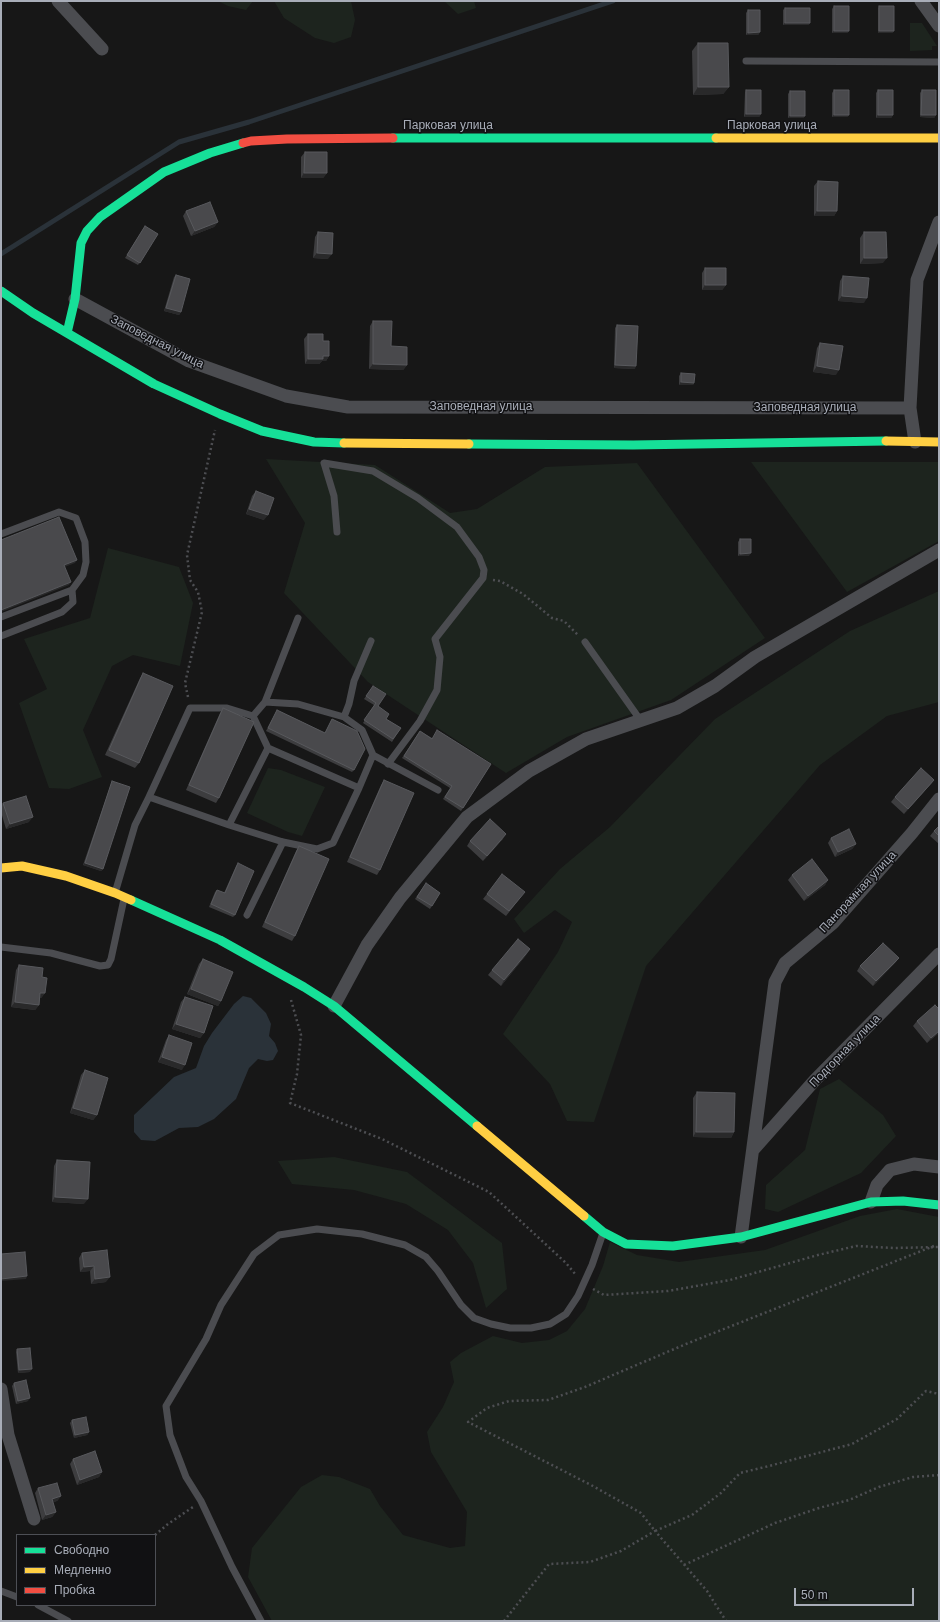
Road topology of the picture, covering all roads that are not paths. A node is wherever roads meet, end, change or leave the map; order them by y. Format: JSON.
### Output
{"nodes":[{"id":1,"x":58,"y":1,"type":"edge"},
{"id":2,"x":921,"y":1,"type":"edge"},
{"id":3,"x":939,"y":26,"type":"edge"},
{"id":4,"x":102,"y":49,"type":"dead end"},
{"id":5,"x":746,"y":61,"type":"dead end"},
{"id":6,"x":939,"y":62,"type":"edge"},
{"id":7,"x":939,"y":138,"type":"edge"},
{"id":8,"x":939,"y":222,"type":"edge"},
{"id":9,"x":1,"y":291,"type":"edge"},
{"id":10,"x":75,"y":299,"type":"junction"},
{"id":11,"x":67,"y":332,"type":"junction"},
{"id":12,"x":910,"y":408,"type":"junction"},
{"id":13,"x":915,"y":442,"type":"junction"},
{"id":14,"x":939,"y":442,"type":"edge"},
{"id":15,"x":337,"y":532,"type":"dead end"},
{"id":16,"x":1,"y":534,"type":"edge"},
{"id":17,"x":939,"y":550,"type":"edge"},
{"id":18,"x":72,"y":590,"type":"junction"},
{"id":19,"x":1,"y":617,"type":"edge"},
{"id":20,"x":298,"y":618,"type":"dead end"},
{"id":21,"x":1,"y":636,"type":"edge"},
{"id":22,"x":371,"y":641,"type":"dead end"},
{"id":23,"x":585,"y":642,"type":"road end"},
{"id":24,"x":265,"y":702,"type":"junction"},
{"id":25,"x":253,"y":716,"type":"junction"},
{"id":26,"x":344,"y":717,"type":"junction"},
{"id":27,"x":641,"y":721,"type":"junction"},
{"id":28,"x":268,"y":748,"type":"junction"},
{"id":29,"x":373,"y":755,"type":"junction"},
{"id":30,"x":388,"y":764,"type":"junction"},
{"id":31,"x":359,"y":788,"type":"junction"},
{"id":32,"x":438,"y":790,"type":"dead end"},
{"id":33,"x":149,"y":797,"type":"junction"},
{"id":34,"x":939,"y":799,"type":"edge"},
{"id":35,"x":229,"y":825,"type":"junction"},
{"id":36,"x":283,"y":842,"type":"junction"},
{"id":37,"x":1,"y":868,"type":"edge"},
{"id":38,"x":115,"y":893,"type":"junction"},
{"id":39,"x":124,"y":897,"type":"junction"},
{"id":40,"x":247,"y":915,"type":"dead end"},
{"id":41,"x":1,"y":946,"type":"edge"},
{"id":42,"x":939,"y":954,"type":"edge"},
{"id":43,"x":334,"y":1006,"type":"junction"},
{"id":44,"x":753,"y":1150,"type":"junction"},
{"id":45,"x":939,"y":1167,"type":"edge"},
{"id":46,"x":871,"y":1202,"type":"junction"},
{"id":47,"x":939,"y":1205,"type":"edge"},
{"id":48,"x":603,"y":1232,"type":"junction"},
{"id":49,"x":741,"y":1237,"type":"junction"},
{"id":50,"x":1,"y":1389,"type":"edge"},
{"id":51,"x":34,"y":1518,"type":"dead end"},
{"id":52,"x":1,"y":1591,"type":"edge"},
{"id":53,"x":16,"y":1597,"type":"edge"},
{"id":54,"x":40,"y":1606,"type":"edge"},
{"id":55,"x":68,"y":1621,"type":"edge"},
{"id":56,"x":261,"y":1621,"type":"edge"}],
"edges":[{"from":1,"to":4,"type":"street"},
{"from":2,"to":3,"type":"street"},
{"from":5,"to":6,"type":"lane"},
{"from":7,"to":10,"type":"street","name":"Парковая улица"},
{"from":8,"to":12,"type":"street"},
{"from":9,"to":11,"type":"street"},
{"from":10,"to":11,"type":"street","name":"Парковая улица"},
{"from":10,"to":12,"type":"street","name":"Заповедная улица"},
{"from":11,"to":13,"type":"street"},
{"from":12,"to":13,"type":"street"},
{"from":13,"to":14,"type":"street"},
{"from":15,"to":30,"type":"lane"},
{"from":16,"to":18,"type":"lane"},
{"from":17,"to":27,"type":"street"},
{"from":18,"to":19,"type":"lane"},
{"from":18,"to":21,"type":"lane"},
{"from":20,"to":24,"type":"lane"},
{"from":22,"to":26,"type":"lane"},
{"from":23,"to":27,"type":"lane"},
{"from":24,"to":25,"type":"lane"},
{"from":24,"to":26,"type":"lane"},
{"from":25,"to":28,"type":"lane"},
{"from":25,"to":33,"type":"lane"},
{"from":26,"to":29,"type":"lane"},
{"from":27,"to":43,"type":"street"},
{"from":28,"to":31,"type":"lane"},
{"from":28,"to":35,"type":"lane"},
{"from":29,"to":30,"type":"lane"},
{"from":29,"to":31,"type":"lane"},
{"from":30,"to":32,"type":"lane"},
{"from":31,"to":36,"type":"lane"},
{"from":33,"to":35,"type":"lane"},
{"from":33,"to":38,"type":"lane"},
{"from":34,"to":44,"type":"street","name":"Панорамная улица"},
{"from":35,"to":36,"type":"lane"},
{"from":36,"to":40,"type":"lane"},
{"from":37,"to":38,"type":"street"},
{"from":38,"to":39,"type":"street"},
{"from":39,"to":41,"type":"lane"},
{"from":39,"to":43,"type":"street"},
{"from":42,"to":44,"type":"street","name":"Подгорная улица"},
{"from":43,"to":48,"type":"street"},
{"from":44,"to":49,"type":"street"},
{"from":45,"to":46,"type":"street"},
{"from":46,"to":47,"type":"street"},
{"from":46,"to":49,"type":"street"},
{"from":48,"to":49,"type":"street"},
{"from":48,"to":56,"type":"lane"},
{"from":50,"to":51,"type":"street"},
{"from":52,"to":53,"type":"lane"},
{"from":54,"to":55,"type":"lane"}]}
